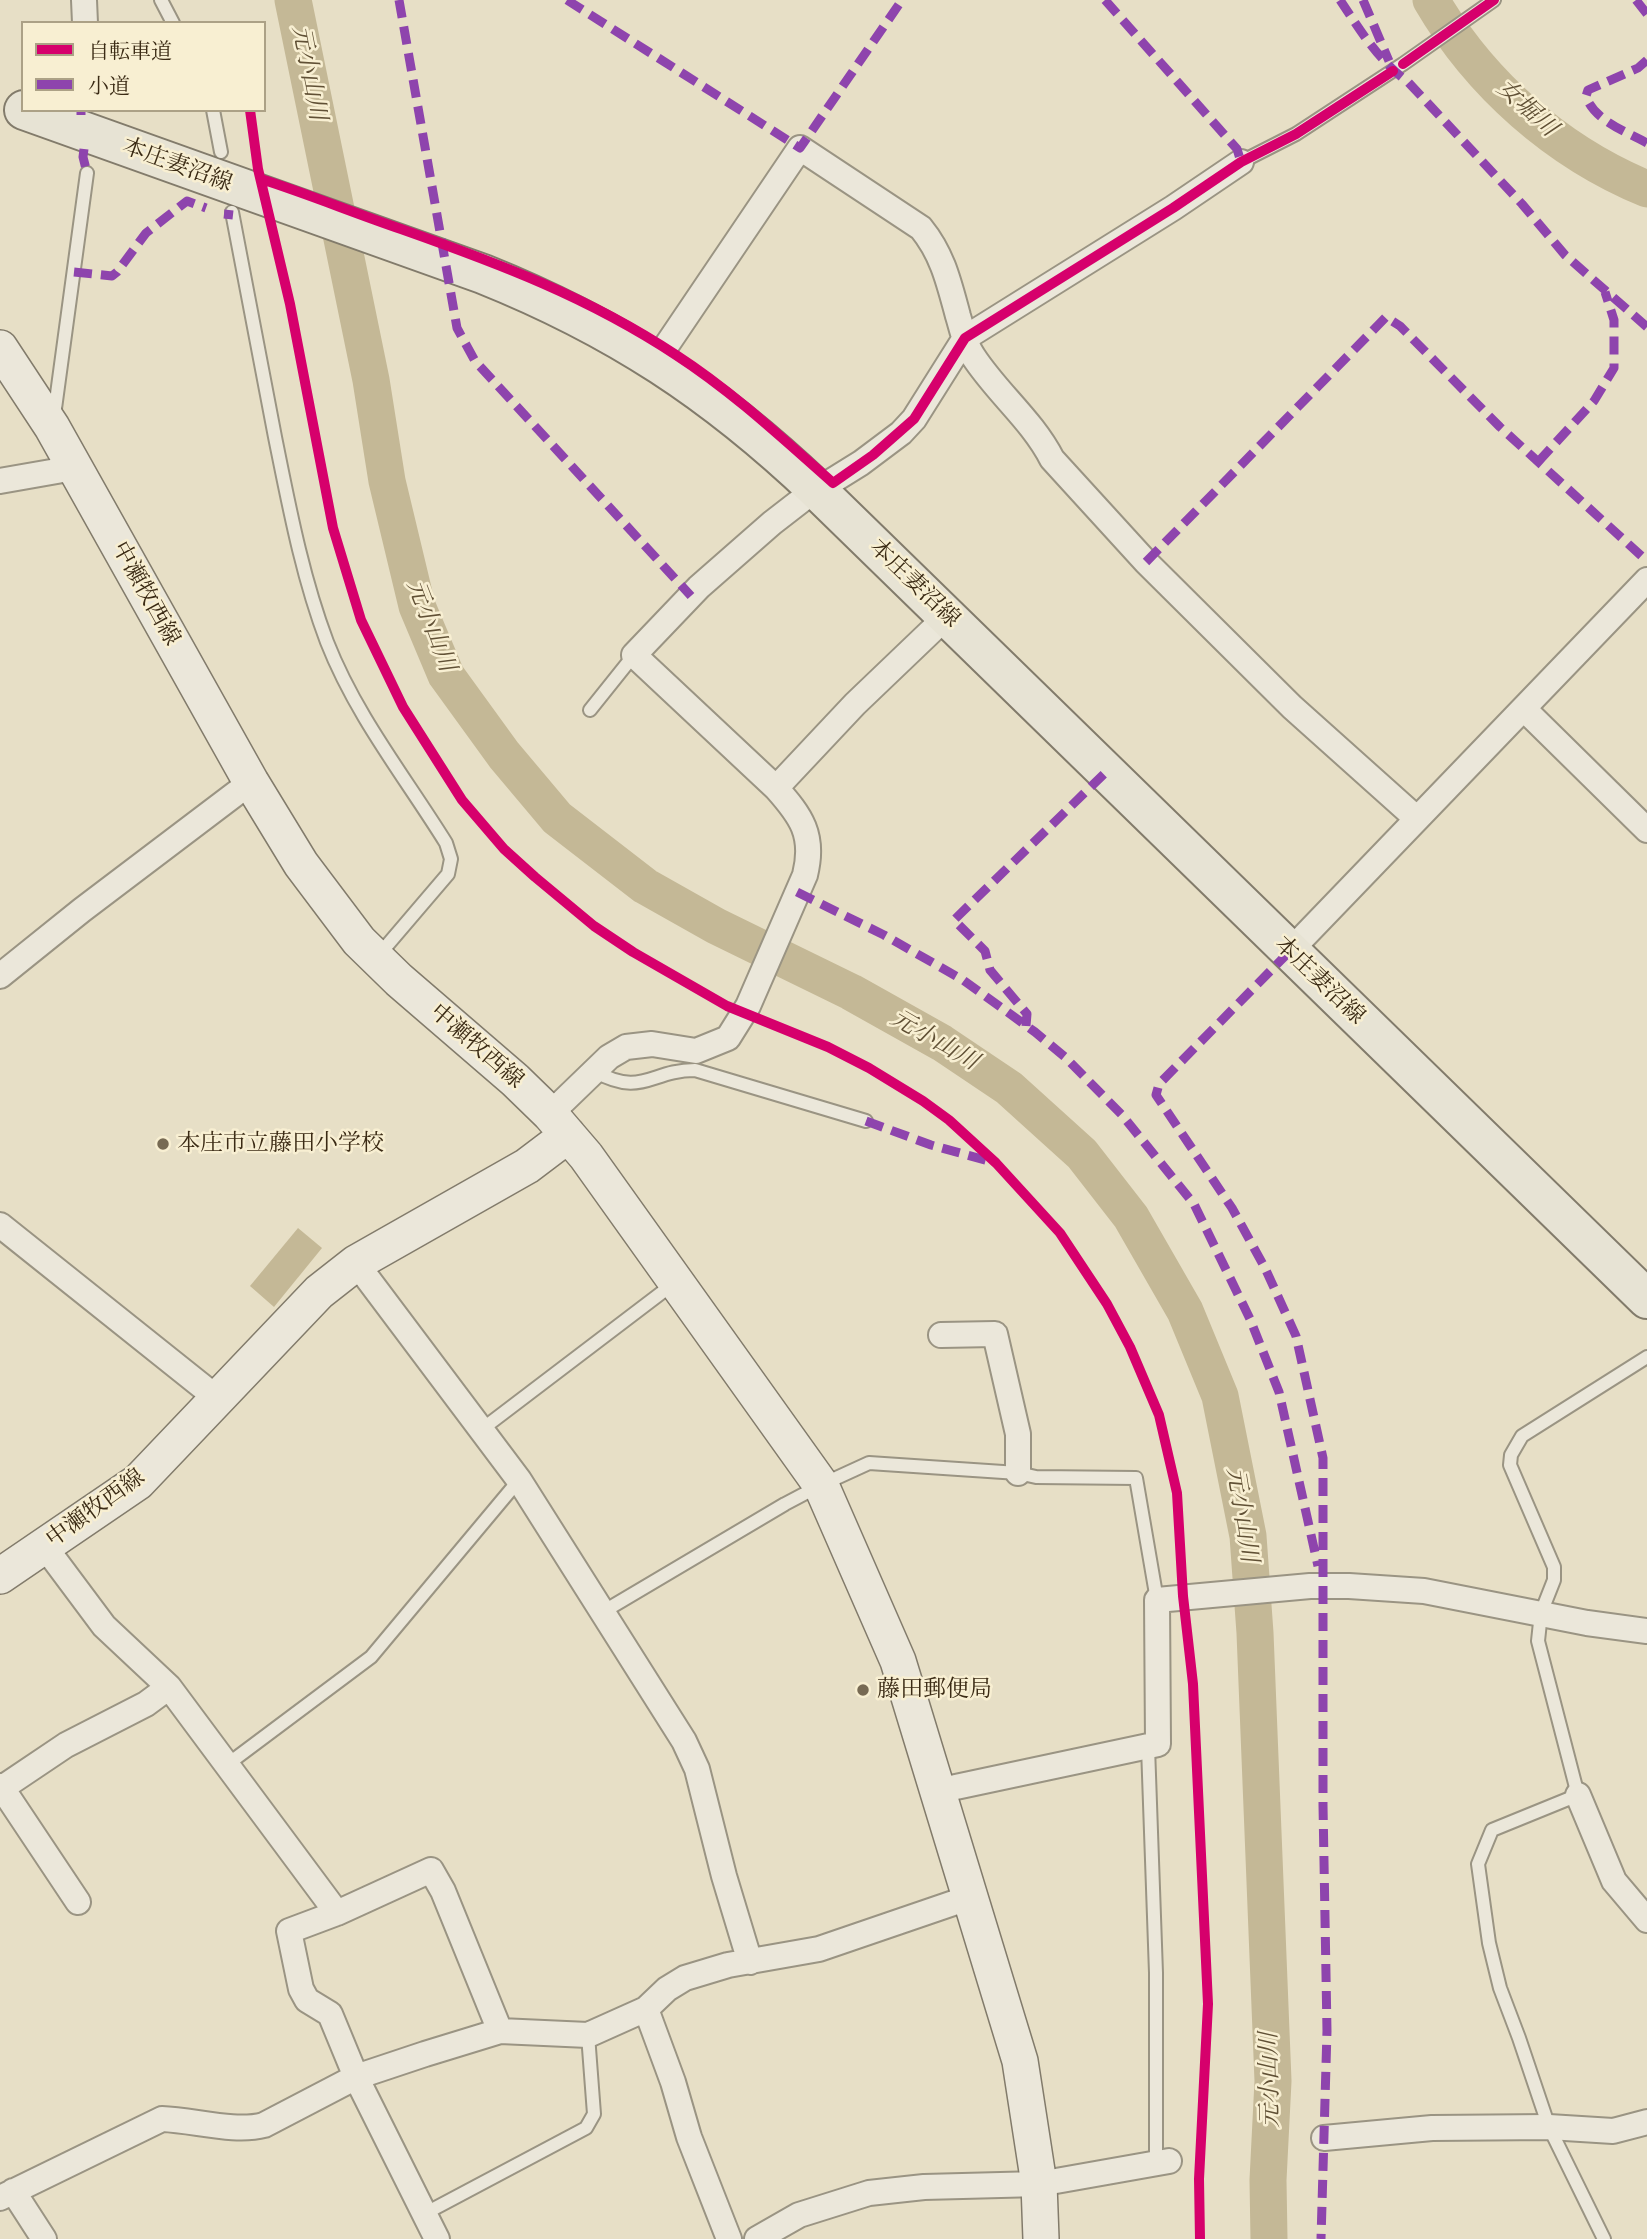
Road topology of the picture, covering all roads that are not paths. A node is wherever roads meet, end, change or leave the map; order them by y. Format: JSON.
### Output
{"nodes":[{"id":1,"x":84,"y":0,"type":"edge"},
{"id":2,"x":161,"y":0,"type":"edge"},
{"id":3,"x":1494,"y":0,"type":"edge"},
{"id":4,"x":85,"y":21,"type":"edge"},
{"id":5,"x":172,"y":21,"type":"edge"},
{"id":6,"x":0,"y":101,"type":"edge"},
{"id":7,"x":21,"y":109,"type":"edge"},
{"id":8,"x":29,"y":112,"type":"edge"},
{"id":9,"x":213,"y":112,"type":"edge"},
{"id":10,"x":221,"y":152,"type":"dead end"},
{"id":11,"x":1241,"y":162,"type":"joint"},
{"id":12,"x":87,"y":173,"type":"dead end"},
{"id":13,"x":232,"y":212,"type":"dead end"},
{"id":14,"x":965,"y":338,"type":"junction"},
{"id":15,"x":0,"y":348,"type":"edge"},
{"id":16,"x":656,"y":361,"type":"junction"},
{"id":17,"x":52,"y":427,"type":"junction"},
{"id":18,"x":74,"y":468,"type":"junction"},
{"id":19,"x":0,"y":481,"type":"edge"},
{"id":20,"x":817,"y":490,"type":"junction"},
{"id":21,"x":1647,"y":580,"type":"edge"},
{"id":22,"x":947,"y":616,"type":"junction"},
{"id":23,"x":634,"y":654,"type":"junction"},
{"id":24,"x":1524,"y":709,"type":"junction"},
{"id":25,"x":590,"y":710,"type":"dead end"},
{"id":26,"x":251,"y":782,"type":"junction"},
{"id":27,"x":776,"y":788,"type":"junction"},
{"id":28,"x":1416,"y":818,"type":"junction"},
{"id":29,"x":1647,"y":830,"type":"edge"},
{"id":30,"x":1289,"y":952,"type":"junction"},
{"id":31,"x":376,"y":958,"type":"junction"},
{"id":32,"x":2,"y":970,"type":"edge"},
{"id":33,"x":594,"y":1071,"type":"junction"},
{"id":34,"x":866,"y":1121,"type":"dead end"},
{"id":35,"x":559,"y":1125,"type":"junction"},
{"id":36,"x":0,"y":1224,"type":"edge"},
{"id":37,"x":356,"y":1263,"type":"junction"},
{"id":38,"x":676,"y":1282,"type":"junction"},
{"id":39,"x":1647,"y":1299,"type":"edge"},
{"id":40,"x":940,"y":1335,"type":"dead end"},
{"id":41,"x":1647,"y":1357,"type":"edge"},
{"id":42,"x":218,"y":1399,"type":"junction"},
{"id":43,"x":481,"y":1430,"type":"junction"},
{"id":44,"x":1018,"y":1473,"type":"junction"},
{"id":45,"x":519,"y":1480,"type":"junction"},
{"id":46,"x":821,"y":1485,"type":"junction"},
{"id":47,"x":45,"y":1547,"type":"junction"},
{"id":48,"x":0,"y":1576,"type":"edge"},
{"id":49,"x":1157,"y":1600,"type":"junction"},
{"id":50,"x":601,"y":1612,"type":"junction"},
{"id":51,"x":1541,"y":1613,"type":"junction"},
{"id":52,"x":1647,"y":1631,"type":"edge"},
{"id":53,"x":169,"y":1688,"type":"junction"},
{"id":54,"x":1148,"y":1747,"type":"junction"},
{"id":55,"x":228,"y":1764,"type":"junction"},
{"id":56,"x":1,"y":1787,"type":"edge"},
{"id":57,"x":937,"y":1791,"type":"junction"},
{"id":58,"x":1578,"y":1795,"type":"junction"},
{"id":59,"x":971,"y":1897,"type":"junction"},
{"id":60,"x":78,"y":1902,"type":"dead end"},
{"id":61,"x":337,"y":1913,"type":"junction"},
{"id":62,"x":1647,"y":1920,"type":"edge"},
{"id":63,"x":750,"y":1962,"type":"junction"},
{"id":64,"x":646,"y":2009,"type":"junction"},
{"id":65,"x":500,"y":2031,"type":"junction"},
{"id":66,"x":588,"y":2035,"type":"junction"},
{"id":67,"x":356,"y":2077,"type":"junction"},
{"id":68,"x":1647,"y":2122,"type":"edge"},
{"id":69,"x":1549,"y":2127,"type":"junction"},
{"id":70,"x":1324,"y":2138,"type":"dead end"},
{"id":71,"x":1162,"y":2163,"type":"joint"},
{"id":72,"x":1039,"y":2184,"type":"junction"},
{"id":73,"x":7,"y":2194,"type":"edge"},
{"id":74,"x":424,"y":2214,"type":"junction"},
{"id":75,"x":44,"y":2239,"type":"edge"},
{"id":76,"x":438,"y":2239,"type":"edge"},
{"id":77,"x":729,"y":2239,"type":"edge"},
{"id":78,"x":757,"y":2239,"type":"edge"},
{"id":79,"x":1041,"y":2239,"type":"edge"},
{"id":80,"x":1604,"y":2239,"type":"edge"}],
"edges":[{"from":1,"to":4,"type":"street"},
{"from":2,"to":5,"type":"lane"},
{"from":3,"to":11,"type":"lane"},
{"from":6,"to":7,"type":"main road","name":"本庄妻沼線"},
{"from":8,"to":16,"type":"main road","name":"本庄妻沼線"},
{"from":9,"to":10,"type":"lane"},
{"from":11,"to":14,"type":"street"},
{"from":12,"to":17,"type":"lane"},
{"from":13,"to":31,"type":"lane"},
{"from":14,"to":16,"type":"street"},
{"from":14,"to":20,"type":"street"},
{"from":14,"to":28,"type":"street"},
{"from":15,"to":17,"type":"main road","name":"中瀬牧西線"},
{"from":16,"to":20,"type":"main road","name":"本庄妻沼線"},
{"from":17,"to":18,"type":"main road","name":"中瀬牧西線"},
{"from":18,"to":19,"type":"street"},
{"from":18,"to":26,"type":"main road","name":"中瀬牧西線"},
{"from":20,"to":22,"type":"main road","name":"本庄妻沼線"},
{"from":20,"to":23,"type":"street"},
{"from":21,"to":24,"type":"street"},
{"from":22,"to":27,"type":"street"},
{"from":22,"to":30,"type":"main road","name":"本庄妻沼線"},
{"from":23,"to":25,"type":"lane"},
{"from":23,"to":27,"type":"street"},
{"from":24,"to":28,"type":"street"},
{"from":24,"to":29,"type":"street"},
{"from":26,"to":31,"type":"main road","name":"中瀬牧西線"},
{"from":26,"to":32,"type":"street"},
{"from":27,"to":33,"type":"street"},
{"from":28,"to":30,"type":"street"},
{"from":30,"to":39,"type":"main road","name":"本庄妻沼線"},
{"from":31,"to":35,"type":"main road","name":"中瀬牧西線"},
{"from":33,"to":34,"type":"lane"},
{"from":33,"to":35,"type":"street"},
{"from":35,"to":37,"type":"main road","name":"中瀬牧西線"},
{"from":35,"to":38,"type":"main road"},
{"from":36,"to":42,"type":"street"},
{"from":37,"to":42,"type":"main road","name":"中瀬牧西線"},
{"from":37,"to":43,"type":"street"},
{"from":38,"to":43,"type":"lane"},
{"from":38,"to":46,"type":"main road"},
{"from":40,"to":44,"type":"street"},
{"from":41,"to":51,"type":"lane"},
{"from":42,"to":47,"type":"main road","name":"中瀬牧西線"},
{"from":43,"to":45,"type":"street"},
{"from":44,"to":46,"type":"lane"},
{"from":44,"to":49,"type":"lane"},
{"from":45,"to":50,"type":"street"},
{"from":45,"to":55,"type":"lane"},
{"from":46,"to":50,"type":"lane"},
{"from":46,"to":57,"type":"main road"},
{"from":47,"to":48,"type":"main road","name":"中瀬牧西線"},
{"from":47,"to":53,"type":"street"},
{"from":49,"to":51,"type":"street"},
{"from":49,"to":54,"type":"street"},
{"from":50,"to":63,"type":"street"},
{"from":51,"to":52,"type":"street"},
{"from":51,"to":58,"type":"lane"},
{"from":53,"to":55,"type":"street"},
{"from":53,"to":56,"type":"street"},
{"from":54,"to":57,"type":"street"},
{"from":54,"to":71,"type":"lane"},
{"from":55,"to":61,"type":"street"},
{"from":56,"to":60,"type":"street"},
{"from":57,"to":59,"type":"main road"},
{"from":58,"to":62,"type":"street"},
{"from":58,"to":69,"type":"lane"},
{"from":59,"to":63,"type":"street"},
{"from":59,"to":72,"type":"main road"},
{"from":61,"to":65,"type":"street"},
{"from":61,"to":67,"type":"street"},
{"from":63,"to":64,"type":"street"},
{"from":64,"to":66,"type":"street"},
{"from":64,"to":77,"type":"street"},
{"from":65,"to":66,"type":"street"},
{"from":65,"to":67,"type":"street"},
{"from":66,"to":74,"type":"lane"},
{"from":67,"to":73,"type":"street"},
{"from":67,"to":74,"type":"street"},
{"from":68,"to":69,"type":"street"},
{"from":69,"to":70,"type":"street"},
{"from":69,"to":80,"type":"lane"},
{"from":71,"to":72,"type":"street"},
{"from":72,"to":78,"type":"street"},
{"from":72,"to":79,"type":"main road"},
{"from":73,"to":75,"type":"street"},
{"from":74,"to":76,"type":"street"}]}
